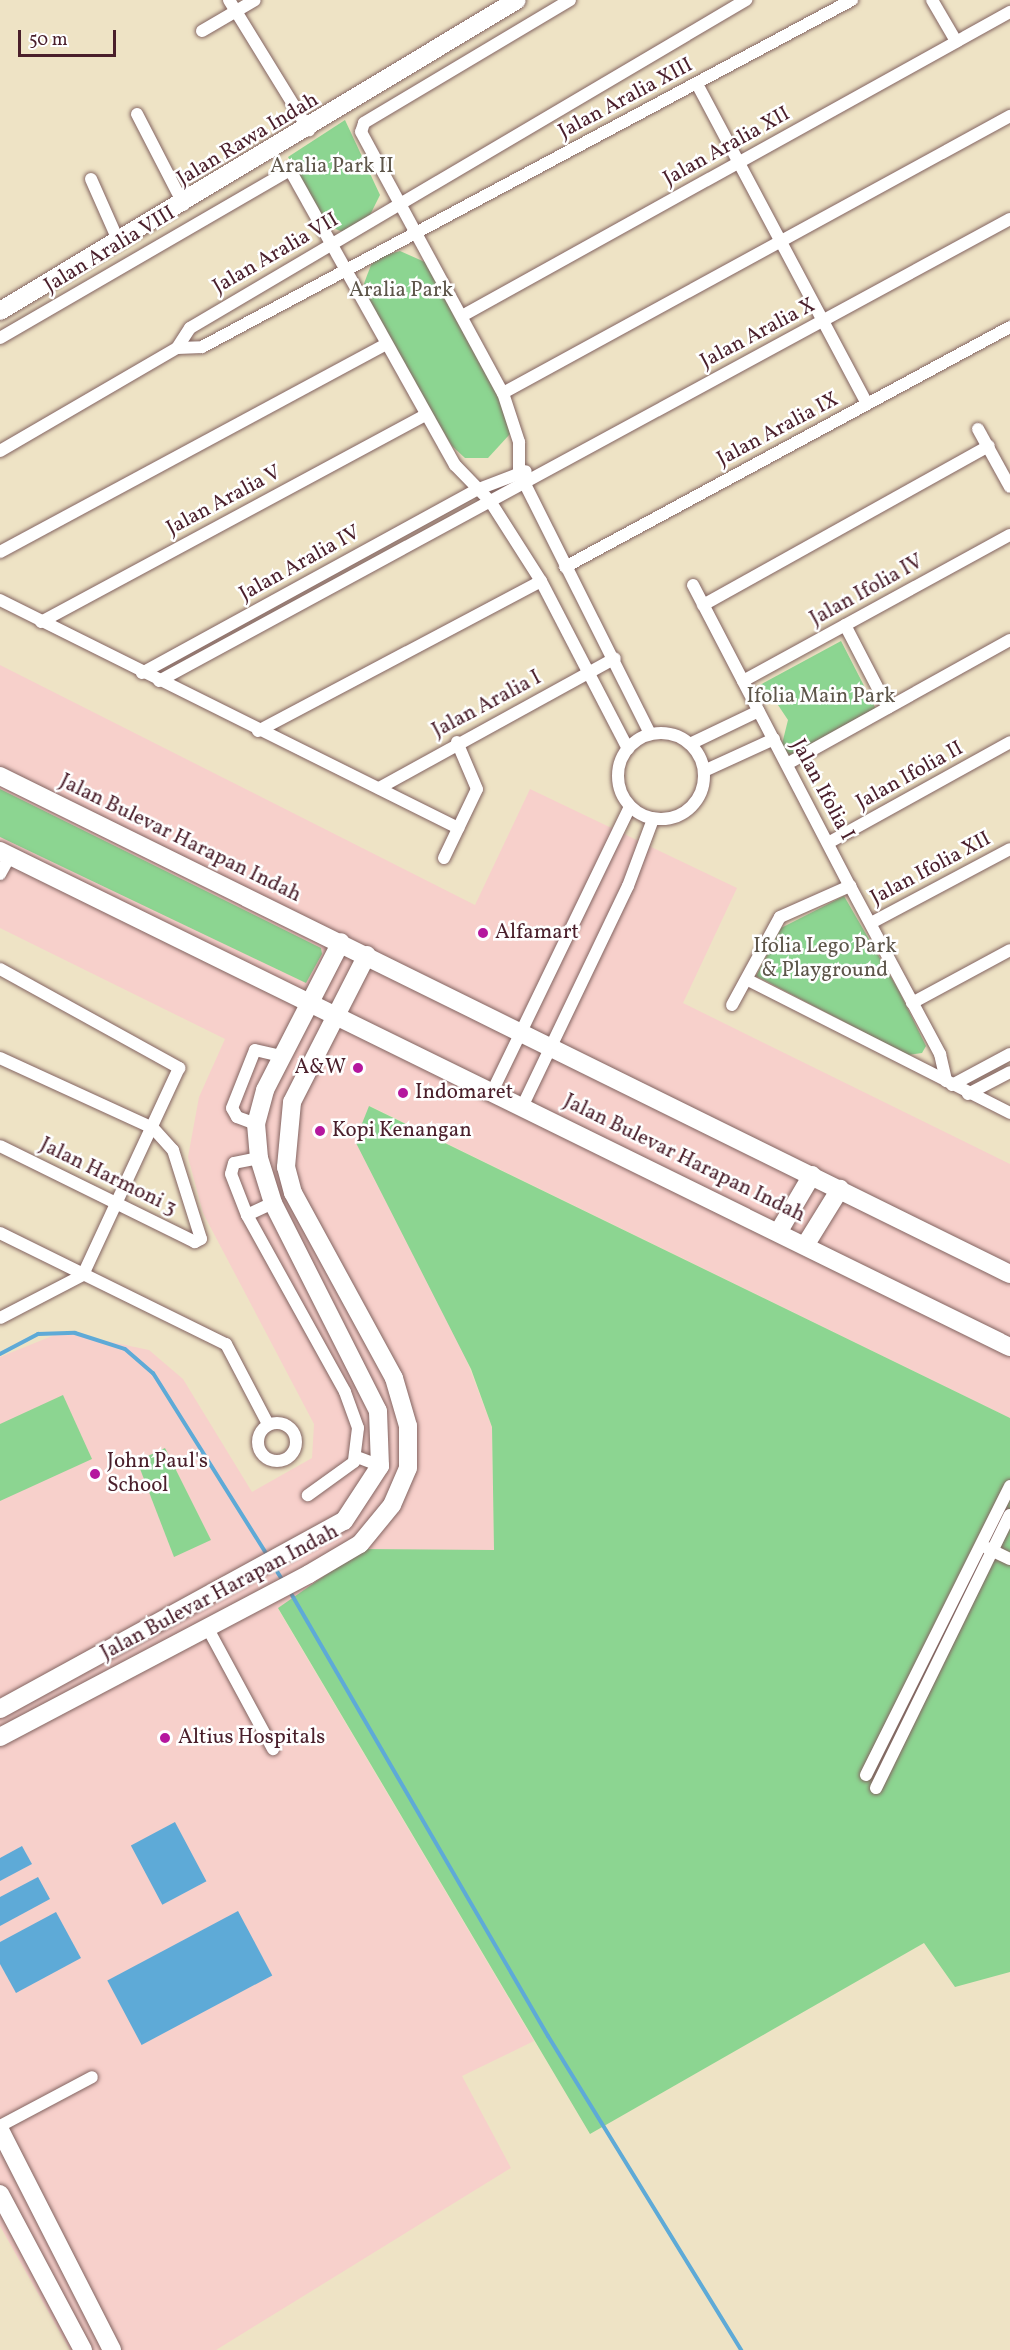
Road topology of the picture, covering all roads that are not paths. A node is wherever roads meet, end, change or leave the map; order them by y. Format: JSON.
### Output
{"nodes":[{"id":1,"x":229,"y":0,"type":"edge"},
{"id":2,"x":255,"y":0,"type":"edge"},
{"id":3,"x":517,"y":0,"type":"edge"},
{"id":4,"x":570,"y":0,"type":"edge"},
{"id":5,"x":746,"y":0,"type":"edge"},
{"id":6,"x":852,"y":0,"type":"edge"},
{"id":7,"x":932,"y":0,"type":"edge"},
{"id":8,"x":237,"y":11,"type":"junction"},
{"id":9,"x":1010,"y":12,"type":"edge"},
{"id":10,"x":202,"y":31,"type":"dead end"},
{"id":11,"x":956,"y":41,"type":"junction"},
{"id":12,"x":697,"y":84,"type":"junction"},
{"id":13,"x":137,"y":114,"type":"dead end"},
{"id":14,"x":1010,"y":116,"type":"edge"},
{"id":15,"x":309,"y":130,"type":"junction"},
{"id":16,"x":738,"y":163,"type":"junction"},
{"id":17,"x":91,"y":179,"type":"dead end"},
{"id":18,"x":404,"y":204,"type":"junction"},
{"id":19,"x":183,"y":205,"type":"junction"},
{"id":20,"x":1010,"y":219,"type":"edge"},
{"id":21,"x":416,"y":231,"type":"junction"},
{"id":22,"x":777,"y":239,"type":"junction"},
{"id":23,"x":118,"y":240,"type":"junction"},
{"id":24,"x":328,"y":245,"type":"junction"},
{"id":25,"x":342,"y":270,"type":"junction"},
{"id":26,"x":0,"y":311,"type":"edge"},
{"id":27,"x":462,"y":316,"type":"junction"},
{"id":28,"x":823,"y":321,"type":"junction"},
{"id":29,"x":1010,"y":327,"type":"edge"},
{"id":30,"x":0,"y":338,"type":"edge"},
{"id":31,"x":384,"y":345,"type":"junction"},
{"id":32,"x":177,"y":348,"type":"junction"},
{"id":33,"x":503,"y":393,"type":"junction"},
{"id":34,"x":867,"y":404,"type":"junction"},
{"id":35,"x":425,"y":415,"type":"junction"},
{"id":36,"x":978,"y":429,"type":"dead end"},
{"id":37,"x":988,"y":447,"type":"junction"},
{"id":38,"x":0,"y":452,"type":"edge"},
{"id":39,"x":522,"y":478,"type":"junction"},
{"id":40,"x":1010,"y":486,"type":"edge"},
{"id":41,"x":476,"y":490,"type":"junction"},
{"id":42,"x":490,"y":501,"type":"junction"},
{"id":43,"x":1010,"y":535,"type":"edge"},
{"id":44,"x":0,"y":552,"type":"edge"},
{"id":45,"x":566,"y":567,"type":"junction"},
{"id":46,"x":541,"y":581,"type":"junction"},
{"id":47,"x":693,"y":585,"type":"dead end"},
{"id":48,"x":0,"y":600,"type":"edge"},
{"id":49,"x":704,"y":605,"type":"junction"},
{"id":50,"x":41,"y":622,"type":"junction"},
{"id":51,"x":845,"y":625,"type":"junction"},
{"id":52,"x":1010,"y":640,"type":"edge"},
{"id":53,"x":615,"y":658,"type":"junction"},
{"id":54,"x":591,"y":671,"type":"junction"},
{"id":55,"x":142,"y":673,"type":"junction"},
{"id":56,"x":159,"y":681,"type":"junction"},
{"id":57,"x":743,"y":681,"type":"junction"},
{"id":58,"x":888,"y":708,"type":"junction"},
{"id":59,"x":759,"y":711,"type":"junction"},
{"id":60,"x":258,"y":731,"type":"junction"},
{"id":61,"x":650,"y":735,"type":"junction"},
{"id":62,"x":774,"y":739,"type":"junction"},
{"id":63,"x":457,"y":742,"type":"junction"},
{"id":64,"x":1010,"y":742,"type":"edge"},
{"id":65,"x":690,"y":744,"type":"junction"},
{"id":66,"x":628,"y":749,"type":"junction"},
{"id":67,"x":787,"y":764,"type":"junction"},
{"id":68,"x":704,"y":771,"type":"junction"},
{"id":69,"x":0,"y":776,"type":"edge"},
{"id":70,"x":379,"y":788,"type":"junction"},
{"id":71,"x":630,"y":806,"type":"junction"},
{"id":72,"x":653,"y":819,"type":"junction"},
{"id":73,"x":458,"y":828,"type":"junction"},
{"id":74,"x":828,"y":843,"type":"junction"},
{"id":75,"x":1010,"y":849,"type":"edge"},
{"id":76,"x":5,"y":853,"type":"edge"},
{"id":77,"x":444,"y":858,"type":"dead end"},
{"id":78,"x":0,"y":874,"type":"edge"},
{"id":79,"x":850,"y":885,"type":"junction"},
{"id":80,"x":871,"y":923,"type":"junction"},
{"id":81,"x":340,"y":942,"type":"junction"},
{"id":82,"x":1010,"y":950,"type":"edge"},
{"id":83,"x":367,"y":955,"type":"junction"},
{"id":84,"x":0,"y":969,"type":"edge"},
{"id":85,"x":748,"y":980,"type":"junction"},
{"id":86,"x":311,"y":1001,"type":"junction"},
{"id":87,"x":912,"y":1003,"type":"junction"},
{"id":88,"x":732,"y":1005,"type":"dead end"},
{"id":89,"x":336,"y":1015,"type":"junction"},
{"id":90,"x":524,"y":1032,"type":"junction"},
{"id":91,"x":551,"y":1046,"type":"junction"},
{"id":92,"x":1010,"y":1054,"type":"edge"},
{"id":93,"x":281,"y":1056,"type":"junction"},
{"id":94,"x":0,"y":1058,"type":"edge"},
{"id":95,"x":1010,"y":1072,"type":"edge"},
{"id":96,"x":949,"y":1083,"type":"junction"},
{"id":97,"x":493,"y":1090,"type":"junction"},
{"id":98,"x":969,"y":1094,"type":"junction"},
{"id":99,"x":524,"y":1105,"type":"junction"},
{"id":100,"x":1010,"y":1113,"type":"edge"},
{"id":101,"x":256,"y":1124,"type":"junction"},
{"id":102,"x":153,"y":1128,"type":"junction"},
{"id":103,"x":0,"y":1146,"type":"edge"},
{"id":104,"x":259,"y":1158,"type":"junction"},
{"id":105,"x":812,"y":1175,"type":"junction"},
{"id":106,"x":840,"y":1189,"type":"junction"},
{"id":107,"x":112,"y":1202,"type":"junction"},
{"id":108,"x":273,"y":1203,"type":"junction"},
{"id":109,"x":247,"y":1215,"type":"junction"},
{"id":110,"x":779,"y":1231,"type":"junction"},
{"id":111,"x":0,"y":1233,"type":"edge"},
{"id":112,"x":806,"y":1244,"type":"junction"},
{"id":113,"x":1010,"y":1274,"type":"edge"},
{"id":114,"x":83,"y":1275,"type":"junction"},
{"id":115,"x":0,"y":1317,"type":"edge"},
{"id":116,"x":1010,"y":1347,"type":"edge"},
{"id":117,"x":367,"y":1381,"type":"junction"},
{"id":118,"x":345,"y":1392,"type":"junction"},
{"id":119,"x":268,"y":1424,"type":"dead end"},
{"id":120,"x":357,"y":1457,"type":"junction"},
{"id":121,"x":380,"y":1466,"type":"junction"},
{"id":122,"x":1010,"y":1486,"type":"edge"},
{"id":123,"x":308,"y":1495,"type":"dead end"},
{"id":124,"x":1010,"y":1515,"type":"edge"},
{"id":125,"x":981,"y":1545,"type":"junction"},
{"id":126,"x":993,"y":1551,"type":"junction"},
{"id":127,"x":1010,"y":1559,"type":"edge"},
{"id":128,"x":207,"y":1627,"type":"junction"},
{"id":129,"x":120,"y":1645,"type":"junction"},
{"id":130,"x":132,"y":1667,"type":"junction"},
{"id":131,"x":0,"y":1710,"type":"edge"},
{"id":132,"x":0,"y":1737,"type":"edge"},
{"id":133,"x":273,"y":1749,"type":"dead end"},
{"id":134,"x":866,"y":1775,"type":"dead end"},
{"id":135,"x":876,"y":1788,"type":"dead end"},
{"id":136,"x":92,"y":2077,"type":"dead end"},
{"id":137,"x":0,"y":2128,"type":"edge"},
{"id":138,"x":0,"y":2194,"type":"edge"},
{"id":139,"x":83,"y":2350,"type":"edge"},
{"id":140,"x":112,"y":2350,"type":"edge"}],
"edges":[{"from":1,"to":8,"type":"street"},
{"from":2,"to":8,"type":"street"},
{"from":3,"to":15,"type":"street","name":"Jalan Rawa Indah"},
{"from":4,"to":18,"type":"street"},
{"from":5,"to":18,"type":"street","name":"Jalan Aralia VII"},
{"from":6,"to":12,"type":"street","name":"Jalan Aralia XIII"},
{"from":7,"to":11,"type":"street"},
{"from":8,"to":10,"type":"street"},
{"from":8,"to":15,"type":"street"},
{"from":9,"to":11,"type":"street","name":"Jalan Aralia XII"},
{"from":11,"to":16,"type":"street","name":"Jalan Aralia XII"},
{"from":12,"to":16,"type":"street"},
{"from":12,"to":21,"type":"street","name":"Jalan Aralia XIII"},
{"from":13,"to":19,"type":"street"},
{"from":14,"to":22,"type":"street"},
{"from":15,"to":19,"type":"street","name":"Jalan Rawa Indah"},
{"from":16,"to":22,"type":"street"},
{"from":16,"to":27,"type":"street","name":"Jalan Aralia XII"},
{"from":17,"to":23,"type":"street"},
{"from":18,"to":21,"type":"street"},
{"from":18,"to":24,"type":"street","name":"Jalan Aralia VII"},
{"from":19,"to":23,"type":"street","name":"Jalan Rawa Indah"},
{"from":20,"to":28,"type":"street","name":"Jalan Aralia X"},
{"from":21,"to":25,"type":"street","name":"Jalan Aralia XIII"},
{"from":21,"to":27,"type":"street"},
{"from":22,"to":28,"type":"street"},
{"from":22,"to":33,"type":"street"},
{"from":23,"to":26,"type":"street","name":"Jalan Rawa Indah"},
{"from":24,"to":25,"type":"street"},
{"from":24,"to":30,"type":"street","name":"Jalan Aralia VIII"},
{"from":24,"to":32,"type":"street","name":"Jalan Aralia VII"},
{"from":25,"to":31,"type":"street"},
{"from":25,"to":32,"type":"street","name":"Jalan Aralia VII"},
{"from":27,"to":33,"type":"street"},
{"from":28,"to":34,"type":"street"},
{"from":28,"to":39,"type":"street","name":"Jalan Aralia X"},
{"from":29,"to":34,"type":"street","name":"Jalan Aralia IX"},
{"from":31,"to":35,"type":"street"},
{"from":31,"to":44,"type":"street"},
{"from":32,"to":38,"type":"street","name":"Jalan Aralia VII"},
{"from":33,"to":39,"type":"street"},
{"from":34,"to":45,"type":"street","name":"Jalan Aralia IX"},
{"from":35,"to":41,"type":"street"},
{"from":35,"to":50,"type":"street","name":"Jalan Aralia V"},
{"from":36,"to":37,"type":"street"},
{"from":37,"to":40,"type":"street"},
{"from":37,"to":49,"type":"street"},
{"from":39,"to":41,"type":"street","name":"Jalan Aralia IV"},
{"from":39,"to":42,"type":"street"},
{"from":39,"to":45,"type":"street"},
{"from":41,"to":42,"type":"street"},
{"from":41,"to":55,"type":"street","name":"Jalan Aralia IV"},
{"from":42,"to":46,"type":"street"},
{"from":42,"to":56,"type":"street"},
{"from":43,"to":51,"type":"street","name":"Jalan Ifolia IV"},
{"from":45,"to":53,"type":"street"},
{"from":46,"to":54,"type":"street"},
{"from":46,"to":60,"type":"street"},
{"from":47,"to":49,"type":"street","name":"Jalan Ifolia I"},
{"from":48,"to":50,"type":"street"},
{"from":49,"to":57,"type":"street","name":"Jalan Ifolia I"},
{"from":50,"to":55,"type":"street"},
{"from":51,"to":57,"type":"street","name":"Jalan Ifolia IV"},
{"from":51,"to":58,"type":"street"},
{"from":52,"to":58,"type":"street"},
{"from":53,"to":54,"type":"street","name":"Jalan Aralia I"},
{"from":53,"to":61,"type":"street"},
{"from":54,"to":63,"type":"street","name":"Jalan Aralia I"},
{"from":54,"to":66,"type":"street"},
{"from":55,"to":56,"type":"street"},
{"from":56,"to":60,"type":"street"},
{"from":57,"to":59,"type":"street","name":"Jalan Ifolia I"},
{"from":58,"to":67,"type":"street"},
{"from":59,"to":62,"type":"street","name":"Jalan Ifolia I"},
{"from":59,"to":65,"type":"street"},
{"from":60,"to":70,"type":"street"},
{"from":61,"to":65,"type":"street"},
{"from":61,"to":66,"type":"street"},
{"from":62,"to":67,"type":"street","name":"Jalan Ifolia I"},
{"from":62,"to":68,"type":"street"},
{"from":63,"to":70,"type":"street","name":"Jalan Aralia I"},
{"from":63,"to":73,"type":"street"},
{"from":64,"to":74,"type":"street","name":"Jalan Ifolia II"},
{"from":65,"to":68,"type":"street"},
{"from":66,"to":71,"type":"street"},
{"from":67,"to":74,"type":"street","name":"Jalan Ifolia I"},
{"from":68,"to":72,"type":"street"},
{"from":69,"to":81,"type":"street","name":"Jalan Bulevar Harapan Indah"},
{"from":70,"to":73,"type":"street"},
{"from":71,"to":72,"type":"street"},
{"from":71,"to":90,"type":"street"},
{"from":72,"to":91,"type":"street"},
{"from":73,"to":77,"type":"street"},
{"from":74,"to":79,"type":"street","name":"Jalan Ifolia I"},
{"from":75,"to":80,"type":"street","name":"Jalan Ifolia XII"},
{"from":76,"to":78,"type":"street"},
{"from":76,"to":86,"type":"street","name":"Jalan Bulevar Harapan Indah"},
{"from":79,"to":80,"type":"street","name":"Jalan Ifolia I"},
{"from":79,"to":85,"type":"street"},
{"from":80,"to":87,"type":"street","name":"Jalan Ifolia I"},
{"from":81,"to":83,"type":"street","name":"Jalan Bulevar Harapan Indah"},
{"from":81,"to":86,"type":"street"},
{"from":82,"to":87,"type":"street"},
{"from":83,"to":89,"type":"street","name":"Jalan Bulevar Harapan Indah"},
{"from":83,"to":90,"type":"street","name":"Jalan Bulevar Harapan Indah"},
{"from":84,"to":102,"type":"street"},
{"from":85,"to":88,"type":"street"},
{"from":85,"to":96,"type":"street"},
{"from":86,"to":89,"type":"street","name":"Jalan Bulevar Harapan Indah"},
{"from":86,"to":93,"type":"street"},
{"from":87,"to":96,"type":"street","name":"Jalan Ifolia I"},
{"from":89,"to":97,"type":"street","name":"Jalan Bulevar Harapan Indah"},
{"from":89,"to":128,"type":"street","name":"Jalan Bulevar Harapan Indah"},
{"from":90,"to":91,"type":"street","name":"Jalan Bulevar Harapan Indah"},
{"from":90,"to":97,"type":"street"},
{"from":91,"to":99,"type":"street"},
{"from":91,"to":105,"type":"street","name":"Jalan Bulevar Harapan Indah"},
{"from":92,"to":96,"type":"street"},
{"from":93,"to":101,"type":"street"},
{"from":93,"to":101,"type":"street"},
{"from":94,"to":102,"type":"street"},
{"from":95,"to":98,"type":"street"},
{"from":96,"to":98,"type":"street"},
{"from":97,"to":99,"type":"street","name":"Jalan Bulevar Harapan Indah"},
{"from":98,"to":100,"type":"street"},
{"from":99,"to":110,"type":"street","name":"Jalan Bulevar Harapan Indah"},
{"from":101,"to":104,"type":"street"},
{"from":102,"to":107,"type":"street"},
{"from":102,"to":107,"type":"street","name":"Jalan Harmoni 3"},
{"from":103,"to":107,"type":"street","name":"Jalan Harmoni 3"},
{"from":104,"to":108,"type":"street"},
{"from":104,"to":109,"type":"street"},
{"from":105,"to":106,"type":"street","name":"Jalan Bulevar Harapan Indah"},
{"from":105,"to":110,"type":"street"},
{"from":106,"to":112,"type":"street"},
{"from":106,"to":113,"type":"street","name":"Jalan Bulevar Harapan Indah"},
{"from":107,"to":114,"type":"street"},
{"from":108,"to":109,"type":"street"},
{"from":108,"to":117,"type":"street"},
{"from":109,"to":118,"type":"street"},
{"from":110,"to":112,"type":"street","name":"Jalan Bulevar Harapan Indah"},
{"from":111,"to":114,"type":"street"},
{"from":112,"to":116,"type":"street","name":"Jalan Bulevar Harapan Indah"},
{"from":114,"to":115,"type":"street"},
{"from":114,"to":119,"type":"street"},
{"from":117,"to":118,"type":"street"},
{"from":117,"to":121,"type":"street"},
{"from":118,"to":120,"type":"street"},
{"from":120,"to":121,"type":"street"},
{"from":120,"to":123,"type":"street"},
{"from":121,"to":129,"type":"street","name":"Jalan Bulevar Harapan Indah"},
{"from":122,"to":125,"type":"street"},
{"from":124,"to":126,"type":"street"},
{"from":125,"to":126,"type":"street"},
{"from":125,"to":134,"type":"street"},
{"from":126,"to":127,"type":"street"},
{"from":126,"to":135,"type":"street"},
{"from":128,"to":130,"type":"street","name":"Jalan Bulevar Harapan Indah"},
{"from":128,"to":133,"type":"street"},
{"from":129,"to":130,"type":"street"},
{"from":129,"to":131,"type":"street","name":"Jalan Bulevar Harapan Indah"},
{"from":130,"to":132,"type":"street","name":"Jalan Bulevar Harapan Indah"},
{"from":136,"to":137,"type":"street"},
{"from":137,"to":140,"type":"street"},
{"from":138,"to":139,"type":"street"}]}
